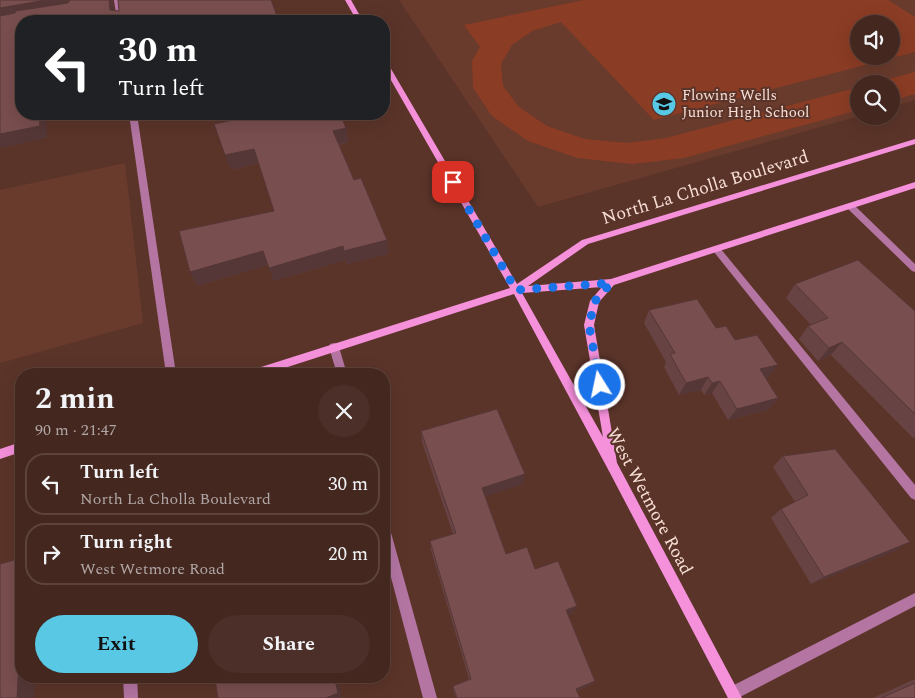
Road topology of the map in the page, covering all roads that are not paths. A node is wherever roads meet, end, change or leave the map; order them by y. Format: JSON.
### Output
{"nodes":[{"id":1,"x":132,"y":0,"type":"edge"},
{"id":2,"x":348,"y":0,"type":"edge"},
{"id":3,"x":117,"y":1,"type":"edge"},
{"id":4,"x":119,"y":15,"type":"edge"},
{"id":5,"x":357,"y":15,"type":"edge"},
{"id":6,"x":390,"y":72,"type":"edge"},
{"id":7,"x":134,"y":120,"type":"edge"},
{"id":8,"x":915,"y":141,"type":"edge"},
{"id":9,"x":915,"y":184,"type":"edge"},
{"id":10,"x":850,"y":206,"type":"junction"},
{"id":11,"x":717,"y":250,"type":"junction"},
{"id":12,"x":915,"y":269,"type":"edge"},
{"id":13,"x":611,"y":283,"type":"junction"},
{"id":14,"x":516,"y":290,"type":"junction"},
{"id":15,"x":334,"y":347,"type":"junction"},
{"id":16,"x":170,"y":368,"type":"edge"},
{"id":17,"x":270,"y":368,"type":"edge"},
{"id":18,"x":340,"y":368,"type":"edge"},
{"id":19,"x":15,"y":449,"type":"edge"},
{"id":20,"x":0,"y":454,"type":"edge"},
{"id":21,"x":614,"y":469,"type":"junction"},
{"id":22,"x":915,"y":494,"type":"edge"},
{"id":23,"x":390,"y":551,"type":"edge"},
{"id":24,"x":915,"y":599,"type":"edge"},
{"id":25,"x":130,"y":683,"type":"edge"},
{"id":26,"x":734,"y":695,"type":"edge"},
{"id":27,"x":131,"y":698,"type":"edge"},
{"id":28,"x":430,"y":698,"type":"edge"}],
"edges":[{"from":1,"to":3,"type":"street"},
{"from":2,"to":5,"type":"street"},
{"from":3,"to":4,"type":"street"},
{"from":6,"to":14,"type":"street","name":"West Wetmore Road"},
{"from":7,"to":16,"type":"street"},
{"from":8,"to":14,"type":"street","name":"North La Cholla Boulevard"},
{"from":9,"to":10,"type":"street","name":"North La Cholla Boulevard"},
{"from":10,"to":11,"type":"street","name":"North La Cholla Boulevard"},
{"from":10,"to":12,"type":"street"},
{"from":11,"to":13,"type":"street","name":"North La Cholla Boulevard"},
{"from":11,"to":22,"type":"street"},
{"from":13,"to":14,"type":"street","name":"North La Cholla Boulevard"},
{"from":13,"to":21,"type":"street"},
{"from":14,"to":15,"type":"street","name":"North La Cholla Boulevard"},
{"from":14,"to":21,"type":"street","name":"West Wetmore Road"},
{"from":15,"to":17,"type":"street","name":"North La Cholla Boulevard"},
{"from":15,"to":18,"type":"street"},
{"from":19,"to":20,"type":"street"},
{"from":21,"to":26,"type":"street","name":"West Wetmore Road"},
{"from":23,"to":28,"type":"street"},
{"from":24,"to":26,"type":"street"},
{"from":25,"to":27,"type":"street"}]}
